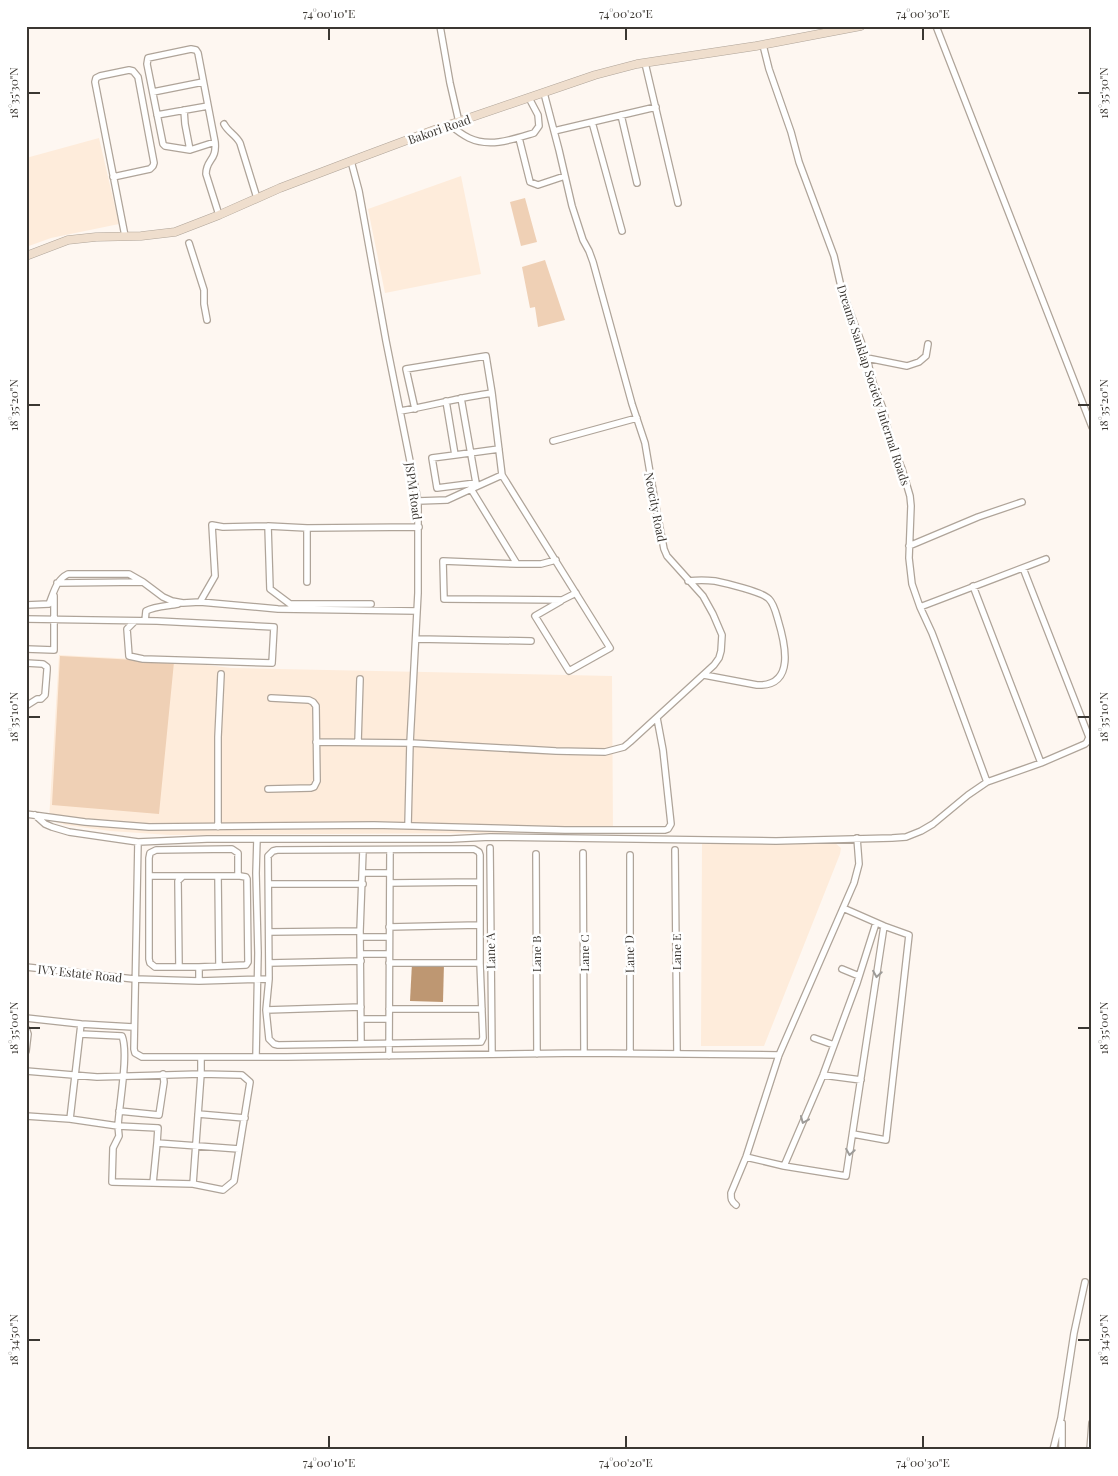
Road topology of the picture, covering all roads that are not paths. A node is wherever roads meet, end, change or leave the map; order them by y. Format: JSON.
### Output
{"nodes":[{"id":1,"x":440,"y":26,"type":"edge"},
{"id":2,"x":861,"y":26,"type":"edge"},
{"id":3,"x":936,"y":26,"type":"edge"},
{"id":4,"x":763,"y":45,"type":"junction"},
{"id":5,"x":645,"y":62,"type":"junction"},
{"id":6,"x":203,"y":82,"type":"junction"},
{"id":7,"x":153,"y":92,"type":"junction"},
{"id":8,"x":544,"y":93,"type":"junction"},
{"id":9,"x":528,"y":98,"type":"junction"},
{"id":10,"x":208,"y":106,"type":"junction"},
{"id":11,"x":656,"y":107,"type":"junction"},
{"id":12,"x":184,"y":110,"type":"junction"},
{"id":13,"x":157,"y":115,"type":"junction"},
{"id":14,"x":621,"y":115,"type":"junction"},
{"id":15,"x":459,"y":122,"type":"junction"},
{"id":16,"x":592,"y":122,"type":"junction"},
{"id":17,"x":224,"y":124,"type":"dead end"},
{"id":18,"x":450,"y":125,"type":"junction"},
{"id":19,"x":554,"y":131,"type":"junction"},
{"id":20,"x":519,"y":138,"type":"junction"},
{"id":21,"x":215,"y":142,"type":"junction"},
{"id":22,"x":190,"y":150,"type":"junction"},
{"id":23,"x":351,"y":161,"type":"junction"},
{"id":24,"x":565,"y":176,"type":"junction"},
{"id":25,"x":113,"y":177,"type":"junction"},
{"id":26,"x":637,"y":183,"type":"dead end"},
{"id":27,"x":257,"y":198,"type":"junction"},
{"id":28,"x":678,"y":203,"type":"dead end"},
{"id":29,"x":219,"y":215,"type":"junction"},
{"id":30,"x":622,"y":232,"type":"dead end"},
{"id":31,"x":125,"y":236,"type":"junction"},
{"id":32,"x":189,"y":242,"type":"dead end"},
{"id":33,"x":26,"y":256,"type":"edge"},
{"id":34,"x":207,"y":320,"type":"dead end"},
{"id":35,"x":928,"y":344,"type":"dead end"},
{"id":36,"x":867,"y":358,"type":"junction"},
{"id":37,"x":492,"y":393,"type":"junction"},
{"id":38,"x":461,"y":398,"type":"junction"},
{"id":39,"x":446,"y":401,"type":"junction"},
{"id":40,"x":415,"y":409,"type":"junction"},
{"id":41,"x":400,"y":411,"type":"junction"},
{"id":42,"x":637,"y":418,"type":"junction"},
{"id":43,"x":1092,"y":427,"type":"edge"},
{"id":44,"x":553,"y":441,"type":"dead end"},
{"id":45,"x":499,"y":449,"type":"junction"},
{"id":46,"x":471,"y":453,"type":"junction"},
{"id":47,"x":455,"y":455,"type":"junction"},
{"id":48,"x":502,"y":475,"type":"junction"},
{"id":49,"x":474,"y":486,"type":"junction"},
{"id":50,"x":418,"y":501,"type":"junction"},
{"id":51,"x":1022,"y":502,"type":"dead end"},
{"id":52,"x":268,"y":526,"type":"junction"},
{"id":53,"x":419,"y":527,"type":"junction"},
{"id":54,"x":307,"y":528,"type":"junction"},
{"id":55,"x":909,"y":546,"type":"junction"},
{"id":56,"x":1046,"y":559,"type":"dead end"},
{"id":57,"x":556,"y":560,"type":"junction"},
{"id":58,"x":517,"y":564,"type":"junction"},
{"id":59,"x":1023,"y":568,"type":"junction"},
{"id":60,"x":688,"y":581,"type":"junction"},
{"id":61,"x":143,"y":582,"type":"junction"},
{"id":62,"x":307,"y":582,"type":"dead end"},
{"id":63,"x":57,"y":583,"type":"junction"},
{"id":64,"x":973,"y":586,"type":"junction"},
{"id":65,"x":54,"y":591,"type":"junction"},
{"id":66,"x":576,"y":593,"type":"junction"},
{"id":67,"x":26,"y":597,"type":"edge"},
{"id":68,"x":562,"y":600,"type":"junction"},
{"id":69,"x":200,"y":602,"type":"junction"},
{"id":70,"x":183,"y":603,"type":"junction"},
{"id":71,"x":371,"y":604,"type":"dead end"},
{"id":72,"x":26,"y":605,"type":"edge"},
{"id":73,"x":920,"y":607,"type":"junction"},
{"id":74,"x":417,"y":611,"type":"junction"},
{"id":75,"x":26,"y":619,"type":"edge"},
{"id":76,"x":55,"y":619,"type":"junction"},
{"id":77,"x":145,"y":620,"type":"junction"},
{"id":78,"x":135,"y":621,"type":"junction"},
{"id":79,"x":416,"y":639,"type":"junction"},
{"id":80,"x":531,"y":641,"type":"dead end"},
{"id":81,"x":26,"y":649,"type":"edge"},
{"id":82,"x":26,"y":663,"type":"edge"},
{"id":83,"x":221,"y":674,"type":"dead end"},
{"id":84,"x":704,"y":674,"type":"junction"},
{"id":85,"x":360,"y":679,"type":"dead end"},
{"id":86,"x":271,"y":698,"type":"dead end"},
{"id":87,"x":26,"y":706,"type":"edge"},
{"id":88,"x":657,"y":718,"type":"junction"},
{"id":89,"x":1090,"y":740,"type":"edge"},
{"id":90,"x":316,"y":742,"type":"junction"},
{"id":91,"x":358,"y":742,"type":"junction"},
{"id":92,"x":410,"y":743,"type":"junction"},
{"id":93,"x":1040,"y":763,"type":"junction"},
{"id":94,"x":987,"y":782,"type":"junction"},
{"id":95,"x":268,"y":789,"type":"dead end"},
{"id":96,"x":26,"y":814,"type":"edge"},
{"id":97,"x":35,"y":815,"type":"junction"},
{"id":98,"x":408,"y":826,"type":"junction"},
{"id":99,"x":218,"y":827,"type":"junction"},
{"id":100,"x":857,"y":838,"type":"junction"},
{"id":101,"x":257,"y":839,"type":"junction"},
{"id":102,"x":376,"y":839,"type":"junction"},
{"id":103,"x":138,"y":842,"type":"junction"},
{"id":104,"x":490,"y":848,"type":"dead end"},
{"id":105,"x":363,"y":850,"type":"junction"},
{"id":106,"x":375,"y":850,"type":"junction"},
{"id":107,"x":390,"y":850,"type":"junction"},
{"id":108,"x":675,"y":850,"type":"dead end"},
{"id":109,"x":583,"y":853,"type":"dead end"},
{"id":110,"x":536,"y":854,"type":"dead end"},
{"id":111,"x":630,"y":855,"type":"dead end"},
{"id":112,"x":363,"y":873,"type":"junction"},
{"id":113,"x":390,"y":873,"type":"junction"},
{"id":114,"x":149,"y":876,"type":"junction"},
{"id":115,"x":183,"y":876,"type":"junction"},
{"id":116,"x":218,"y":876,"type":"junction"},
{"id":117,"x":240,"y":876,"type":"junction"},
{"id":118,"x":479,"y":882,"type":"junction"},
{"id":119,"x":268,"y":884,"type":"junction"},
{"id":120,"x":363,"y":884,"type":"junction"},
{"id":121,"x":390,"y":884,"type":"junction"},
{"id":122,"x":269,"y":907,"type":"junction"},
{"id":123,"x":257,"y":908,"type":"junction"},
{"id":124,"x":843,"y":908,"type":"junction"},
{"id":125,"x":876,"y":922,"type":"junction"},
{"id":126,"x":480,"y":925,"type":"junction"},
{"id":127,"x":884,"y":926,"type":"junction"},
{"id":128,"x":390,"y":927,"type":"junction"},
{"id":129,"x":269,"y":932,"type":"junction"},
{"id":130,"x":360,"y":934,"type":"junction"},
{"id":131,"x":390,"y":937,"type":"junction"},
{"id":132,"x":389,"y":954,"type":"junction"},
{"id":133,"x":361,"y":958,"type":"junction"},
{"id":134,"x":269,"y":962,"type":"junction"},
{"id":135,"x":480,"y":962,"type":"junction"},
{"id":136,"x":389,"y":963,"type":"junction"},
{"id":137,"x":219,"y":966,"type":"junction"},
{"id":138,"x":179,"y":967,"type":"junction"},
{"id":139,"x":199,"y":967,"type":"junction"},
{"id":140,"x":26,"y":968,"type":"edge"},
{"id":141,"x":842,"y":969,"type":"dead end"},
{"id":142,"x":859,"y":976,"type":"junction"},
{"id":143,"x":134,"y":979,"type":"junction"},
{"id":144,"x":258,"y":979,"type":"junction"},
{"id":145,"x":269,"y":979,"type":"junction"},
{"id":146,"x":199,"y":981,"type":"junction"},
{"id":147,"x":361,"y":1007,"type":"junction"},
{"id":148,"x":389,"y":1009,"type":"junction"},
{"id":149,"x":482,"y":1009,"type":"junction"},
{"id":150,"x":266,"y":1010,"type":"junction"},
{"id":151,"x":26,"y":1018,"type":"edge"},
{"id":152,"x":362,"y":1019,"type":"junction"},
{"id":153,"x":389,"y":1019,"type":"junction"},
{"id":154,"x":81,"y":1024,"type":"junction"},
{"id":155,"x":133,"y":1027,"type":"junction"},
{"id":156,"x":26,"y":1028,"type":"edge"},
{"id":157,"x":80,"y":1034,"type":"junction"},
{"id":158,"x":814,"y":1038,"type":"dead end"},
{"id":159,"x":361,"y":1043,"type":"junction"},
{"id":160,"x":389,"y":1043,"type":"junction"},
{"id":161,"x":834,"y":1045,"type":"junction"},
{"id":162,"x":26,"y":1051,"type":"edge"},
{"id":163,"x":584,"y":1052,"type":"junction"},
{"id":164,"x":630,"y":1053,"type":"junction"},
{"id":165,"x":677,"y":1053,"type":"junction"},
{"id":166,"x":492,"y":1054,"type":"junction"},
{"id":167,"x":537,"y":1054,"type":"junction"},
{"id":168,"x":779,"y":1055,"type":"junction"},
{"id":169,"x":389,"y":1056,"type":"junction"},
{"id":170,"x":256,"y":1057,"type":"junction"},
{"id":171,"x":201,"y":1058,"type":"junction"},
{"id":172,"x":26,"y":1070,"type":"edge"},
{"id":173,"x":163,"y":1074,"type":"junction"},
{"id":174,"x":201,"y":1074,"type":"junction"},
{"id":175,"x":76,"y":1075,"type":"junction"},
{"id":176,"x":823,"y":1075,"type":"junction"},
{"id":177,"x":123,"y":1077,"type":"junction"},
{"id":178,"x":861,"y":1080,"type":"junction"},
{"id":179,"x":119,"y":1111,"type":"junction"},
{"id":180,"x":198,"y":1114,"type":"junction"},
{"id":181,"x":159,"y":1115,"type":"junction"},
{"id":182,"x":26,"y":1116,"type":"edge"},
{"id":183,"x":245,"y":1118,"type":"junction"},
{"id":184,"x":70,"y":1119,"type":"junction"},
{"id":185,"x":118,"y":1126,"type":"junction"},
{"id":186,"x":158,"y":1128,"type":"junction"},
{"id":187,"x":853,"y":1134,"type":"junction"},
{"id":188,"x":156,"y":1143,"type":"junction"},
{"id":189,"x":196,"y":1145,"type":"junction"},
{"id":190,"x":239,"y":1148,"type":"junction"},
{"id":191,"x":746,"y":1158,"type":"junction"},
{"id":192,"x":784,"y":1166,"type":"junction"},
{"id":193,"x":153,"y":1183,"type":"junction"},
{"id":194,"x":193,"y":1184,"type":"junction"},
{"id":195,"x":736,"y":1205,"type":"dead end"},
{"id":196,"x":1085,"y":1282,"type":"dead end"},
{"id":197,"x":1061,"y":1418,"type":"junction"},
{"id":198,"x":1092,"y":1423,"type":"edge"},
{"id":199,"x":1053,"y":1450,"type":"edge"},
{"id":200,"x":1062,"y":1450,"type":"edge"},
{"id":201,"x":1090,"y":1450,"type":"edge"}],
"edges":[{"from":1,"to":15,"type":"street"},
{"from":2,"to":4,"type":"street","name":"Bakori Road"},
{"from":3,"to":43,"type":"street"},
{"from":4,"to":5,"type":"street","name":"Bakori Road"},
{"from":4,"to":36,"type":"street","name":"Dreams Sanklap Society Internal Roads"},
{"from":5,"to":8,"type":"street","name":"Bakori Road"},
{"from":5,"to":11,"type":"street"},
{"from":6,"to":7,"type":"street"},
{"from":6,"to":7,"type":"street"},
{"from":6,"to":10,"type":"street"},
{"from":7,"to":13,"type":"street"},
{"from":8,"to":9,"type":"street","name":"Bakori Road"},
{"from":8,"to":19,"type":"street","name":"Neocity Road"},
{"from":9,"to":15,"type":"street","name":"Bakori Road"},
{"from":9,"to":20,"type":"street"},
{"from":10,"to":12,"type":"street"},
{"from":10,"to":21,"type":"street"},
{"from":11,"to":14,"type":"street"},
{"from":11,"to":28,"type":"street"},
{"from":12,"to":13,"type":"street"},
{"from":12,"to":22,"type":"street"},
{"from":13,"to":22,"type":"street"},
{"from":14,"to":16,"type":"street"},
{"from":14,"to":26,"type":"street"},
{"from":15,"to":18,"type":"street","name":"Bakori Road"},
{"from":16,"to":19,"type":"street"},
{"from":16,"to":30,"type":"street"},
{"from":17,"to":27,"type":"street"},
{"from":18,"to":20,"type":"street"},
{"from":18,"to":23,"type":"street","name":"Bakori Road"},
{"from":19,"to":24,"type":"street","name":"Neocity Road"},
{"from":20,"to":24,"type":"street"},
{"from":21,"to":22,"type":"street"},
{"from":21,"to":29,"type":"street"},
{"from":23,"to":27,"type":"street","name":"Bakori Road"},
{"from":23,"to":41,"type":"street","name":"JSPM Road"},
{"from":24,"to":42,"type":"street","name":"Neocity Road"},
{"from":25,"to":25,"type":"street"},
{"from":25,"to":31,"type":"street"},
{"from":27,"to":29,"type":"street","name":"Bakori Road"},
{"from":29,"to":31,"type":"street","name":"Bakori Road"},
{"from":31,"to":33,"type":"street","name":"Bakori Road"},
{"from":32,"to":34,"type":"street"},
{"from":35,"to":36,"type":"street"},
{"from":36,"to":55,"type":"street","name":"Dreams Sanklap Society Internal Roads"},
{"from":37,"to":38,"type":"street"},
{"from":37,"to":40,"type":"street"},
{"from":37,"to":45,"type":"street"},
{"from":38,"to":39,"type":"street"},
{"from":38,"to":46,"type":"street"},
{"from":39,"to":40,"type":"street"},
{"from":39,"to":47,"type":"street"},
{"from":40,"to":41,"type":"street"},
{"from":41,"to":50,"type":"street","name":"JSPM Road"},
{"from":42,"to":44,"type":"street"},
{"from":42,"to":60,"type":"street","name":"Neocity Road"},
{"from":45,"to":46,"type":"street"},
{"from":45,"to":48,"type":"street"},
{"from":46,"to":47,"type":"street"},
{"from":46,"to":49,"type":"street"},
{"from":47,"to":49,"type":"street"},
{"from":48,"to":49,"type":"street"},
{"from":48,"to":57,"type":"street"},
{"from":49,"to":50,"type":"street"},
{"from":49,"to":58,"type":"street"},
{"from":50,"to":53,"type":"street","name":"JSPM Road"},
{"from":51,"to":55,"type":"street"},
{"from":52,"to":54,"type":"street"},
{"from":52,"to":69,"type":"street"},
{"from":52,"to":71,"type":"street"},
{"from":53,"to":54,"type":"street"},
{"from":53,"to":74,"type":"street","name":"JSPM Road"},
{"from":54,"to":62,"type":"street"},
{"from":55,"to":73,"type":"street","name":"Dreams Sanklap Society Internal Roads"},
{"from":56,"to":59,"type":"street"},
{"from":57,"to":58,"type":"street"},
{"from":57,"to":66,"type":"street"},
{"from":58,"to":68,"type":"street"},
{"from":59,"to":64,"type":"street"},
{"from":59,"to":89,"type":"street"},
{"from":60,"to":84,"type":"street","name":"Neocity Road"},
{"from":60,"to":84,"type":"street"},
{"from":61,"to":63,"type":"street"},
{"from":61,"to":63,"type":"street"},
{"from":61,"to":70,"type":"street"},
{"from":63,"to":65,"type":"street"},
{"from":64,"to":73,"type":"street"},
{"from":64,"to":93,"type":"street"},
{"from":65,"to":72,"type":"street"},
{"from":65,"to":76,"type":"street"},
{"from":66,"to":68,"type":"street"},
{"from":66,"to":68,"type":"street"},
{"from":67,"to":72,"type":"street"},
{"from":69,"to":70,"type":"street"},
{"from":69,"to":74,"type":"street"},
{"from":70,"to":77,"type":"street"},
{"from":73,"to":94,"type":"street","name":"Dreams Sanklap Society Internal Roads"},
{"from":74,"to":79,"type":"street","name":"JSPM Road"},
{"from":75,"to":76,"type":"street"},
{"from":76,"to":78,"type":"street"},
{"from":76,"to":81,"type":"street"},
{"from":77,"to":78,"type":"street"},
{"from":77,"to":78,"type":"street"},
{"from":79,"to":80,"type":"street"},
{"from":79,"to":92,"type":"street","name":"JSPM Road"},
{"from":82,"to":87,"type":"street"},
{"from":83,"to":99,"type":"street"},
{"from":84,"to":88,"type":"street","name":"Neocity Road"},
{"from":85,"to":91,"type":"street"},
{"from":86,"to":90,"type":"street"},
{"from":88,"to":92,"type":"street","name":"Neocity Road"},
{"from":88,"to":98,"type":"street"},
{"from":89,"to":93,"type":"street"},
{"from":90,"to":91,"type":"street","name":"Neocity Road"},
{"from":90,"to":95,"type":"street"},
{"from":91,"to":92,"type":"street","name":"Neocity Road"},
{"from":92,"to":98,"type":"street","name":"JSPM Road"},
{"from":93,"to":94,"type":"street"},
{"from":94,"to":100,"type":"street"},
{"from":96,"to":97,"type":"street"},
{"from":97,"to":99,"type":"street"},
{"from":97,"to":103,"type":"street"},
{"from":98,"to":99,"type":"street"},
{"from":100,"to":102,"type":"street"},
{"from":100,"to":124,"type":"street"},
{"from":101,"to":102,"type":"street"},
{"from":101,"to":103,"type":"street"},
{"from":101,"to":123,"type":"street"},
{"from":102,"to":106,"type":"street"},
{"from":103,"to":143,"type":"street"},
{"from":104,"to":166,"type":"street","name":"Lane A"},
{"from":105,"to":106,"type":"street"},
{"from":105,"to":112,"type":"street"},
{"from":105,"to":119,"type":"street"},
{"from":106,"to":107,"type":"street"},
{"from":107,"to":113,"type":"street"},
{"from":107,"to":118,"type":"street"},
{"from":108,"to":165,"type":"street","name":"Lane E"},
{"from":109,"to":163,"type":"street","name":"Lane C"},
{"from":110,"to":167,"type":"street","name":"Lane B"},
{"from":111,"to":164,"type":"street","name":"Lane D"},
{"from":112,"to":113,"type":"street"},
{"from":112,"to":120,"type":"street"},
{"from":113,"to":121,"type":"street"},
{"from":114,"to":115,"type":"street"},
{"from":114,"to":117,"type":"street"},
{"from":114,"to":138,"type":"street"},
{"from":115,"to":116,"type":"street"},
{"from":115,"to":138,"type":"street"},
{"from":116,"to":117,"type":"street"},
{"from":116,"to":137,"type":"street"},
{"from":117,"to":137,"type":"street"},
{"from":118,"to":121,"type":"street"},
{"from":118,"to":126,"type":"street"},
{"from":119,"to":120,"type":"street"},
{"from":119,"to":122,"type":"street"},
{"from":120,"to":130,"type":"street"},
{"from":121,"to":128,"type":"street"},
{"from":122,"to":123,"type":"street"},
{"from":122,"to":129,"type":"street"},
{"from":123,"to":144,"type":"street"},
{"from":124,"to":125,"type":"street"},
{"from":124,"to":168,"type":"street"},
{"from":125,"to":127,"type":"street"},
{"from":125,"to":142,"type":"street"},
{"from":126,"to":128,"type":"street"},
{"from":126,"to":135,"type":"street"},
{"from":127,"to":178,"type":"street","one_way":true},
{"from":127,"to":187,"type":"street"},
{"from":128,"to":131,"type":"street"},
{"from":129,"to":130,"type":"street"},
{"from":129,"to":134,"type":"street"},
{"from":130,"to":131,"type":"street"},
{"from":130,"to":133,"type":"street"},
{"from":131,"to":132,"type":"street"},
{"from":132,"to":133,"type":"street"},
{"from":132,"to":136,"type":"street"},
{"from":133,"to":134,"type":"street"},
{"from":133,"to":147,"type":"street"},
{"from":134,"to":145,"type":"street"},
{"from":135,"to":136,"type":"street"},
{"from":135,"to":149,"type":"street"},
{"from":136,"to":148,"type":"street"},
{"from":137,"to":139,"type":"street"},
{"from":138,"to":139,"type":"street"},
{"from":139,"to":146,"type":"street"},
{"from":140,"to":143,"type":"street","name":"IVY Estate Road"},
{"from":141,"to":142,"type":"street"},
{"from":142,"to":161,"type":"street"},
{"from":143,"to":146,"type":"street","name":"IVY Estate Road"},
{"from":143,"to":155,"type":"street"},
{"from":144,"to":145,"type":"street","name":"IVY Estate Road"},
{"from":144,"to":146,"type":"street","name":"IVY Estate Road"},
{"from":144,"to":170,"type":"street"},
{"from":145,"to":150,"type":"street"},
{"from":147,"to":150,"type":"street"},
{"from":147,"to":152,"type":"street"},
{"from":148,"to":149,"type":"street"},
{"from":148,"to":153,"type":"street"},
{"from":149,"to":160,"type":"street"},
{"from":150,"to":159,"type":"street"},
{"from":151,"to":154,"type":"street"},
{"from":152,"to":153,"type":"street"},
{"from":152,"to":159,"type":"street"},
{"from":153,"to":160,"type":"street"},
{"from":154,"to":155,"type":"street"},
{"from":154,"to":157,"type":"street"},
{"from":155,"to":171,"type":"street"},
{"from":156,"to":162,"type":"street"},
{"from":157,"to":175,"type":"street"},
{"from":157,"to":177,"type":"street"},
{"from":158,"to":161,"type":"street"},
{"from":159,"to":160,"type":"street"},
{"from":160,"to":169,"type":"street"},
{"from":161,"to":176,"type":"street"},
{"from":163,"to":164,"type":"street"},
{"from":163,"to":167,"type":"street"},
{"from":164,"to":165,"type":"street"},
{"from":165,"to":168,"type":"street"},
{"from":166,"to":167,"type":"street"},
{"from":166,"to":169,"type":"street"},
{"from":168,"to":191,"type":"street"},
{"from":169,"to":170,"type":"street"},
{"from":170,"to":171,"type":"street"},
{"from":171,"to":174,"type":"street"},
{"from":172,"to":175,"type":"street"},
{"from":173,"to":174,"type":"street"},
{"from":173,"to":177,"type":"street"},
{"from":173,"to":181,"type":"street"},
{"from":174,"to":180,"type":"street"},
{"from":174,"to":183,"type":"street"},
{"from":175,"to":177,"type":"street"},
{"from":175,"to":184,"type":"street"},
{"from":176,"to":178,"type":"street"},
{"from":176,"to":192,"type":"street","one_way":true},
{"from":177,"to":179,"type":"street"},
{"from":178,"to":187,"type":"street"},
{"from":179,"to":181,"type":"street"},
{"from":179,"to":185,"type":"street"},
{"from":180,"to":183,"type":"street"},
{"from":180,"to":189,"type":"street"},
{"from":181,"to":186,"type":"street"},
{"from":182,"to":184,"type":"street"},
{"from":183,"to":190,"type":"street"},
{"from":184,"to":185,"type":"street"},
{"from":185,"to":186,"type":"street"},
{"from":185,"to":193,"type":"street"},
{"from":186,"to":188,"type":"street"},
{"from":187,"to":192,"type":"street","one_way":true},
{"from":188,"to":189,"type":"street"},
{"from":188,"to":193,"type":"street"},
{"from":189,"to":190,"type":"street"},
{"from":189,"to":194,"type":"street"},
{"from":190,"to":194,"type":"street"},
{"from":191,"to":192,"type":"street"},
{"from":191,"to":195,"type":"street"},
{"from":193,"to":194,"type":"street"},
{"from":196,"to":197,"type":"street"},
{"from":197,"to":199,"type":"street"},
{"from":197,"to":200,"type":"street"},
{"from":198,"to":201,"type":"street"}]}
